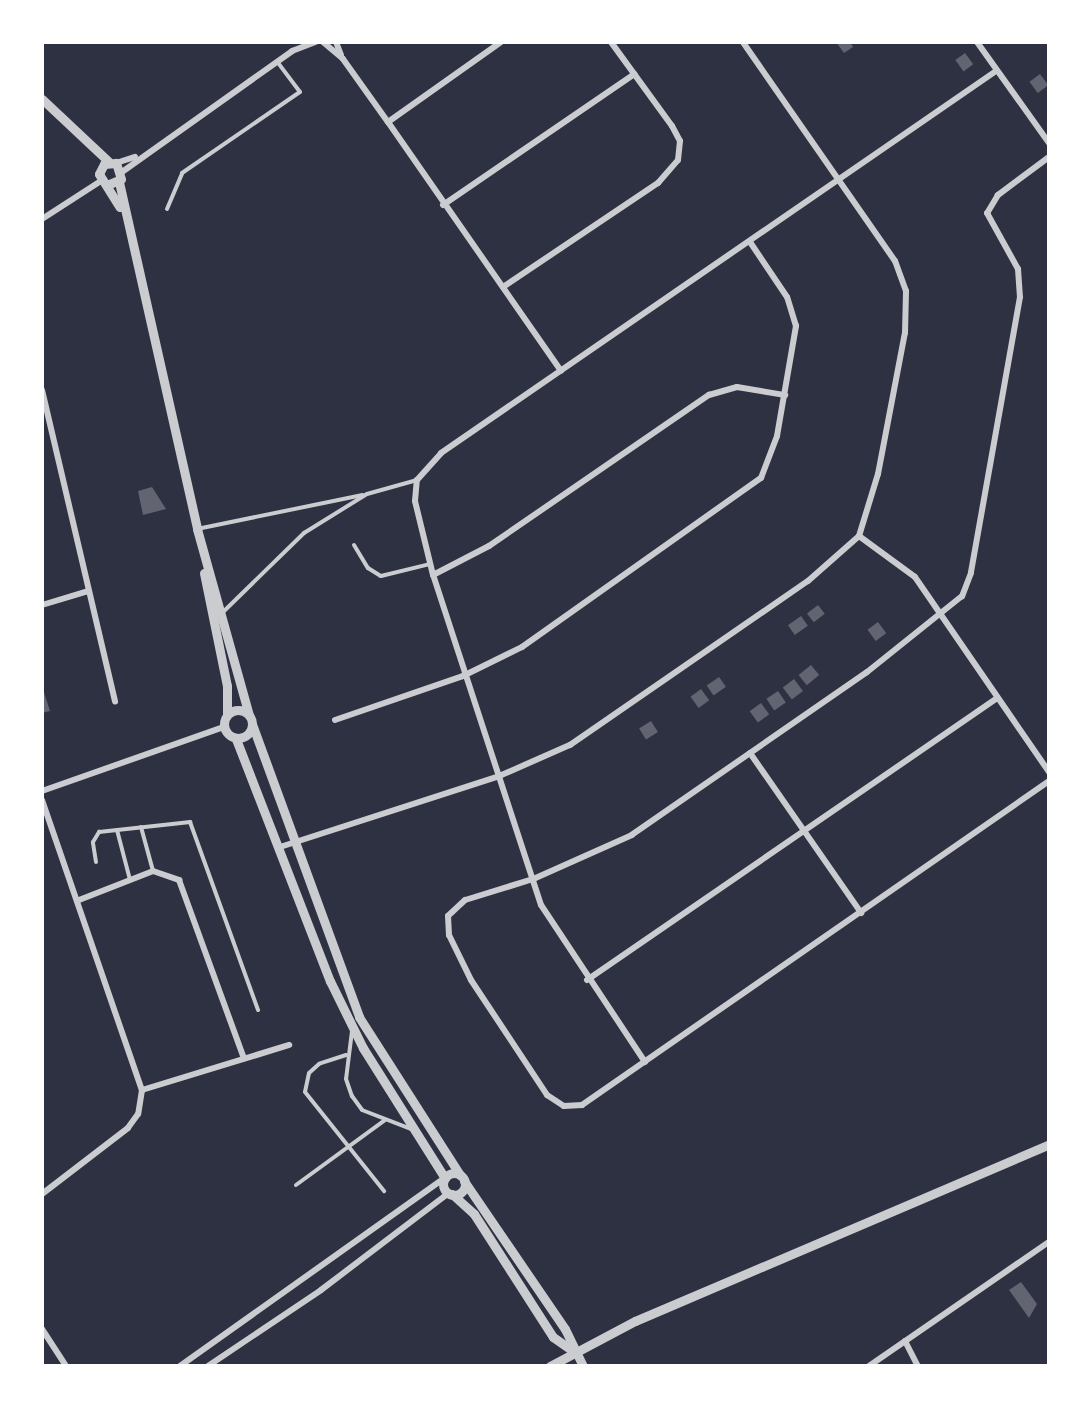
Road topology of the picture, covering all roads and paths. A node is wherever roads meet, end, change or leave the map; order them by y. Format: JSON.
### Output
{"nodes":[{"id":1,"x":299,"y":42,"type":"edge"},
{"id":2,"x":315,"y":42,"type":"edge"},
{"id":3,"x":323,"y":42,"type":"edge"},
{"id":4,"x":336,"y":42,"type":"edge"},
{"id":5,"x":501,"y":42,"type":"edge"},
{"id":6,"x":611,"y":42,"type":"edge"},
{"id":7,"x":742,"y":42,"type":"edge"},
{"id":8,"x":977,"y":42,"type":"edge"},
{"id":9,"x":292,"y":51,"type":"junction"},
{"id":10,"x":343,"y":59,"type":"junction"},
{"id":11,"x":277,"y":61,"type":"junction"},
{"id":12,"x":996,"y":71,"type":"junction"},
{"id":13,"x":634,"y":74,"type":"junction"},
{"id":14,"x":42,"y":99,"type":"edge"},
{"id":15,"x":388,"y":122,"type":"junction"},
{"id":16,"x":1049,"y":143,"type":"edge"},
{"id":17,"x":87,"y":145,"type":"junction"},
{"id":18,"x":139,"y":156,"type":"junction"},
{"id":19,"x":1049,"y":157,"type":"edge"},
{"id":20,"x":113,"y":163,"type":"junction"},
{"id":21,"x":100,"y":170,"type":"junction"},
{"id":22,"x":121,"y":177,"type":"junction"},
{"id":23,"x":838,"y":179,"type":"junction"},
{"id":24,"x":104,"y":183,"type":"junction"},
{"id":25,"x":443,"y":205,"type":"junction"},
{"id":26,"x":121,"y":209,"type":"junction"},
{"id":27,"x":167,"y":209,"type":"dead end"},
{"id":28,"x":42,"y":219,"type":"edge"},
{"id":29,"x":750,"y":242,"type":"junction"},
{"id":30,"x":503,"y":287,"type":"junction"},
{"id":31,"x":561,"y":371,"type":"junction"},
{"id":32,"x":42,"y":390,"type":"edge"},
{"id":33,"x":785,"y":395,"type":"junction"},
{"id":34,"x":417,"y":480,"type":"junction"},
{"id":35,"x":367,"y":494,"type":"junction"},
{"id":36,"x":197,"y":529,"type":"junction"},
{"id":37,"x":859,"y":536,"type":"junction"},
{"id":38,"x":354,"y":545,"type":"dead end"},
{"id":39,"x":430,"y":563,"type":"junction"},
{"id":40,"x":433,"y":575,"type":"junction"},
{"id":41,"x":88,"y":591,"type":"junction"},
{"id":42,"x":42,"y":605,"type":"edge"},
{"id":43,"x":221,"y":614,"type":"junction"},
{"id":44,"x":942,"y":618,"type":"junction"},
{"id":45,"x":463,"y":676,"type":"junction"},
{"id":46,"x":996,"y":699,"type":"junction"},
{"id":47,"x":115,"y":702,"type":"dead end"},
{"id":48,"x":227,"y":714,"type":"junction"},
{"id":49,"x":250,"y":720,"type":"junction"},
{"id":50,"x":335,"y":720,"type":"dead end"},
{"id":51,"x":224,"y":727,"type":"junction"},
{"id":52,"x":236,"y":739,"type":"junction"},
{"id":53,"x":750,"y":753,"type":"junction"},
{"id":54,"x":1049,"y":772,"type":"edge"},
{"id":55,"x":497,"y":777,"type":"junction"},
{"id":56,"x":1049,"y":781,"type":"edge"},
{"id":57,"x":42,"y":791,"type":"edge"},
{"id":58,"x":42,"y":800,"type":"edge"},
{"id":59,"x":141,"y":827,"type":"junction"},
{"id":60,"x":117,"y":830,"type":"junction"},
{"id":61,"x":804,"y":833,"type":"junction"},
{"id":62,"x":297,"y":842,"type":"junction"},
{"id":63,"x":280,"y":847,"type":"junction"},
{"id":64,"x":96,"y":862,"type":"dead end"},
{"id":65,"x":153,"y":871,"type":"junction"},
{"id":66,"x":533,"y":879,"type":"junction"},
{"id":67,"x":130,"y":880,"type":"junction"},
{"id":68,"x":79,"y":900,"type":"junction"},
{"id":69,"x":861,"y":913,"type":"junction"},
{"id":70,"x":587,"y":980,"type":"junction"},
{"id":71,"x":258,"y":1010,"type":"dead end"},
{"id":72,"x":353,"y":1028,"type":"junction"},
{"id":73,"x":290,"y":1045,"type":"dead end"},
{"id":74,"x":346,"y":1055,"type":"junction"},
{"id":75,"x":244,"y":1059,"type":"junction"},
{"id":76,"x":645,"y":1062,"type":"junction"},
{"id":77,"x":142,"y":1090,"type":"junction"},
{"id":78,"x":385,"y":1120,"type":"junction"},
{"id":79,"x":420,"y":1132,"type":"junction"},
{"id":80,"x":1049,"y":1144,"type":"edge"},
{"id":81,"x":348,"y":1150,"type":"junction"},
{"id":82,"x":445,"y":1178,"type":"junction"},
{"id":83,"x":462,"y":1178,"type":"junction"},
{"id":84,"x":296,"y":1185,"type":"dead end"},
{"id":85,"x":384,"y":1191,"type":"dead end"},
{"id":86,"x":42,"y":1194,"type":"edge"},
{"id":87,"x":451,"y":1194,"type":"junction"},
{"id":88,"x":1049,"y":1242,"type":"edge"},
{"id":89,"x":42,"y":1329,"type":"edge"},
{"id":90,"x":905,"y":1341,"type":"junction"},
{"id":91,"x":573,"y":1351,"type":"junction"},
{"id":92,"x":66,"y":1366,"type":"edge"},
{"id":93,"x":180,"y":1366,"type":"edge"},
{"id":94,"x":208,"y":1366,"type":"edge"},
{"id":95,"x":550,"y":1366,"type":"edge"},
{"id":96,"x":583,"y":1366,"type":"edge"},
{"id":97,"x":869,"y":1366,"type":"edge"},
{"id":98,"x":918,"y":1366,"type":"edge"}],
"edges":[{"from":1,"to":9,"type":"street"},
{"from":2,"to":9,"type":"street"},
{"from":3,"to":10,"type":"street"},
{"from":4,"to":10,"type":"street"},
{"from":5,"to":15,"type":"street"},
{"from":6,"to":13,"type":"street"},
{"from":7,"to":23,"type":"street"},
{"from":8,"to":12,"type":"street"},
{"from":9,"to":11,"type":"street"},
{"from":10,"to":15,"type":"street"},
{"from":11,"to":18,"type":"street"},
{"from":11,"to":27,"type":"lane"},
{"from":12,"to":16,"type":"street"},
{"from":12,"to":23,"type":"street"},
{"from":13,"to":25,"type":"street"},
{"from":13,"to":30,"type":"street"},
{"from":14,"to":17,"type":"street"},
{"from":15,"to":25,"type":"street"},
{"from":17,"to":20,"type":"street"},
{"from":17,"to":21,"type":"street"},
{"from":18,"to":20,"type":"street"},
{"from":18,"to":22,"type":"street"},
{"from":19,"to":44,"type":"street"},
{"from":20,"to":21,"type":"street"},
{"from":20,"to":22,"type":"street"},
{"from":21,"to":24,"type":"street"},
{"from":22,"to":24,"type":"street"},
{"from":22,"to":26,"type":"street"},
{"from":23,"to":29,"type":"street"},
{"from":23,"to":37,"type":"street"},
{"from":24,"to":26,"type":"street"},
{"from":24,"to":28,"type":"street"},
{"from":25,"to":30,"type":"street"},
{"from":26,"to":36,"type":"street"},
{"from":29,"to":31,"type":"street"},
{"from":29,"to":33,"type":"street"},
{"from":30,"to":31,"type":"street"},
{"from":31,"to":34,"type":"street"},
{"from":32,"to":41,"type":"street"},
{"from":33,"to":40,"type":"street"},
{"from":33,"to":45,"type":"street"},
{"from":34,"to":35,"type":"lane"},
{"from":34,"to":39,"type":"street"},
{"from":35,"to":36,"type":"lane"},
{"from":35,"to":43,"type":"lane"},
{"from":36,"to":43,"type":"street"},
{"from":36,"to":48,"type":"street"},
{"from":37,"to":44,"type":"street"},
{"from":37,"to":55,"type":"street"},
{"from":38,"to":39,"type":"lane"},
{"from":39,"to":40,"type":"street"},
{"from":40,"to":45,"type":"street"},
{"from":41,"to":42,"type":"street"},
{"from":41,"to":47,"type":"street"},
{"from":43,"to":49,"type":"street"},
{"from":44,"to":46,"type":"street"},
{"from":44,"to":53,"type":"street"},
{"from":45,"to":50,"type":"street"},
{"from":45,"to":55,"type":"street"},
{"from":46,"to":54,"type":"street"},
{"from":46,"to":61,"type":"street"},
{"from":48,"to":49,"type":"street"},
{"from":48,"to":51,"type":"street"},
{"from":49,"to":52,"type":"street"},
{"from":49,"to":62,"type":"street"},
{"from":51,"to":52,"type":"street"},
{"from":51,"to":57,"type":"street"},
{"from":52,"to":63,"type":"street"},
{"from":53,"to":61,"type":"street"},
{"from":53,"to":66,"type":"street"},
{"from":55,"to":62,"type":"street"},
{"from":55,"to":66,"type":"street"},
{"from":56,"to":69,"type":"street"},
{"from":58,"to":68,"type":"street"},
{"from":59,"to":60,"type":"lane"},
{"from":59,"to":65,"type":"lane"},
{"from":59,"to":71,"type":"lane"},
{"from":60,"to":64,"type":"lane"},
{"from":60,"to":67,"type":"lane"},
{"from":61,"to":69,"type":"street"},
{"from":61,"to":70,"type":"street"},
{"from":62,"to":63,"type":"street"},
{"from":62,"to":83,"type":"street"},
{"from":63,"to":72,"type":"street"},
{"from":65,"to":67,"type":"street"},
{"from":65,"to":75,"type":"street"},
{"from":66,"to":70,"type":"street"},
{"from":66,"to":76,"type":"street"},
{"from":67,"to":68,"type":"street"},
{"from":68,"to":77,"type":"street"},
{"from":69,"to":76,"type":"street"},
{"from":70,"to":76,"type":"street"},
{"from":72,"to":74,"type":"lane"},
{"from":72,"to":79,"type":"street"},
{"from":73,"to":75,"type":"street"},
{"from":74,"to":78,"type":"lane"},
{"from":74,"to":81,"type":"lane"},
{"from":75,"to":77,"type":"street"},
{"from":77,"to":86,"type":"street"},
{"from":78,"to":79,"type":"lane"},
{"from":78,"to":81,"type":"lane"},
{"from":79,"to":82,"type":"street"},
{"from":80,"to":91,"type":"street"},
{"from":81,"to":84,"type":"lane"},
{"from":81,"to":85,"type":"lane"},
{"from":82,"to":83,"type":"street"},
{"from":82,"to":87,"type":"street"},
{"from":82,"to":93,"type":"street"},
{"from":83,"to":87,"type":"street"},
{"from":83,"to":91,"type":"street"},
{"from":87,"to":91,"type":"street"},
{"from":87,"to":94,"type":"street"},
{"from":88,"to":90,"type":"street"},
{"from":89,"to":92,"type":"street"},
{"from":90,"to":97,"type":"street"},
{"from":90,"to":98,"type":"street"},
{"from":91,"to":95,"type":"street"},
{"from":91,"to":96,"type":"street"}]}
